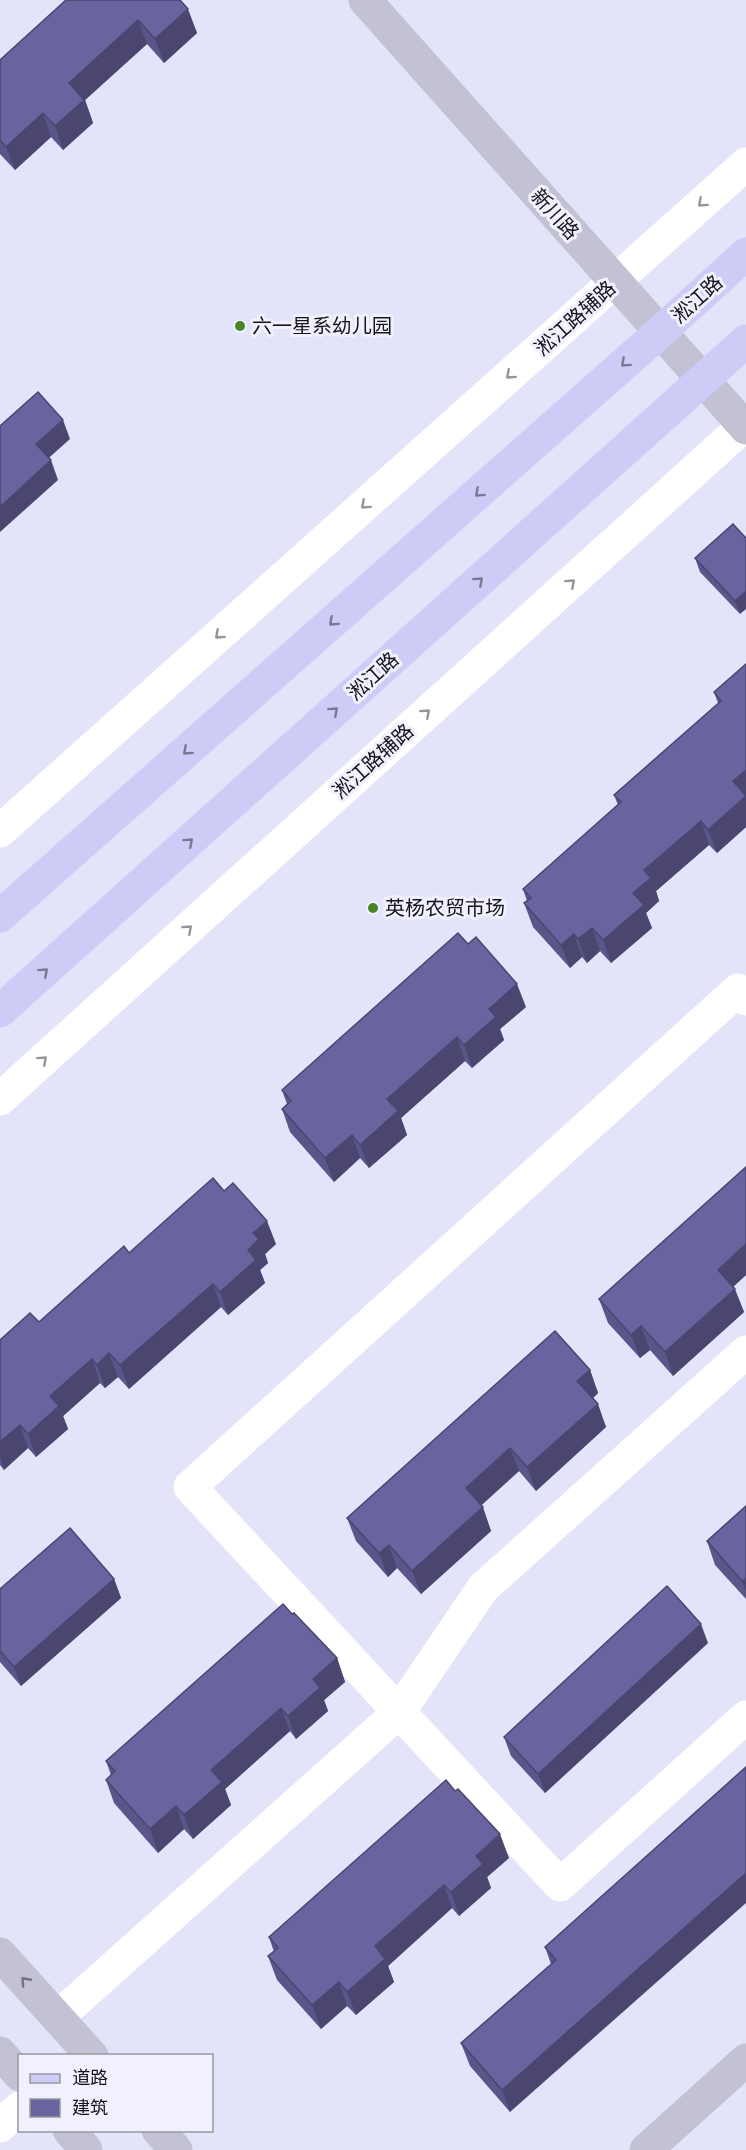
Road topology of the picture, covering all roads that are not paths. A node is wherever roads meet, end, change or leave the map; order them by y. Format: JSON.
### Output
{"nodes":[{"id":1,"x":365,"y":0,"type":"edge"},
{"id":2,"x":746,"y":164,"type":"edge"},
{"id":3,"x":746,"y":254,"type":"edge"},
{"id":4,"x":615,"y":282,"type":"junction"},
{"id":5,"x":659,"y":333,"type":"junction"},
{"id":6,"x":746,"y":341,"type":"edge"},
{"id":7,"x":702,"y":380,"type":"junction"},
{"id":8,"x":745,"y":426,"type":"edge"},
{"id":9,"x":0,"y":831,"type":"edge"},
{"id":10,"x":1,"y":913,"type":"edge"},
{"id":11,"x":746,"y":999,"type":"edge"},
{"id":12,"x":0,"y":1011,"type":"edge"},
{"id":13,"x":0,"y":1099,"type":"edge"},
{"id":14,"x":746,"y":1352,"type":"edge"},
{"id":15,"x":399,"y":1712,"type":"junction"},
{"id":16,"x":746,"y":1717,"type":"edge"},
{"id":17,"x":0,"y":1953,"type":"edge"},
{"id":18,"x":58,"y":2017,"type":"junction"},
{"id":19,"x":0,"y":2053,"type":"edge"},
{"id":20,"x":91,"y":2054,"type":"edge"},
{"id":21,"x":746,"y":2060,"type":"edge"},
{"id":22,"x":18,"y":2073,"type":"edge"},
{"id":23,"x":18,"y":2110,"type":"edge"},
{"id":24,"x":0,"y":2126,"type":"edge"},
{"id":25,"x":71,"y":2132,"type":"edge"},
{"id":26,"x":160,"y":2132,"type":"edge"},
{"id":27,"x":86,"y":2150,"type":"edge"},
{"id":28,"x":176,"y":2150,"type":"edge"},
{"id":29,"x":646,"y":2150,"type":"edge"}],
"edges":[{"from":1,"to":4,"type":"street","name":"新川路"},
{"from":2,"to":4,"type":"street","name":"淞江路辅路","one_way":true},
{"from":3,"to":5,"type":"main road","name":"淞江路"},
{"from":4,"to":5,"type":"street","name":"新川路"},
{"from":4,"to":9,"type":"street","name":"淞江路辅路","one_way":true},
{"from":5,"to":7,"type":"street","name":"新川路"},
{"from":5,"to":10,"type":"main road","name":"淞江路","one_way":true},
{"from":6,"to":7,"type":"main road","name":"淞江路"},
{"from":7,"to":8,"type":"street","name":"新川路"},
{"from":12,"to":7,"type":"main road","name":"淞江路","one_way":true},
{"from":13,"to":8,"type":"street","name":"淞江路辅路","one_way":true},
{"from":11,"to":15,"type":"street"},
{"from":14,"to":15,"type":"street"},
{"from":15,"to":16,"type":"street"},
{"from":15,"to":18,"type":"street"},
{"from":18,"to":17,"type":"street","one_way":true},
{"from":18,"to":20,"type":"street"},
{"from":19,"to":22,"type":"street"},
{"from":21,"to":29,"type":"street"},
{"from":23,"to":24,"type":"street"},
{"from":25,"to":27,"type":"street"},
{"from":26,"to":28,"type":"street"}]}
